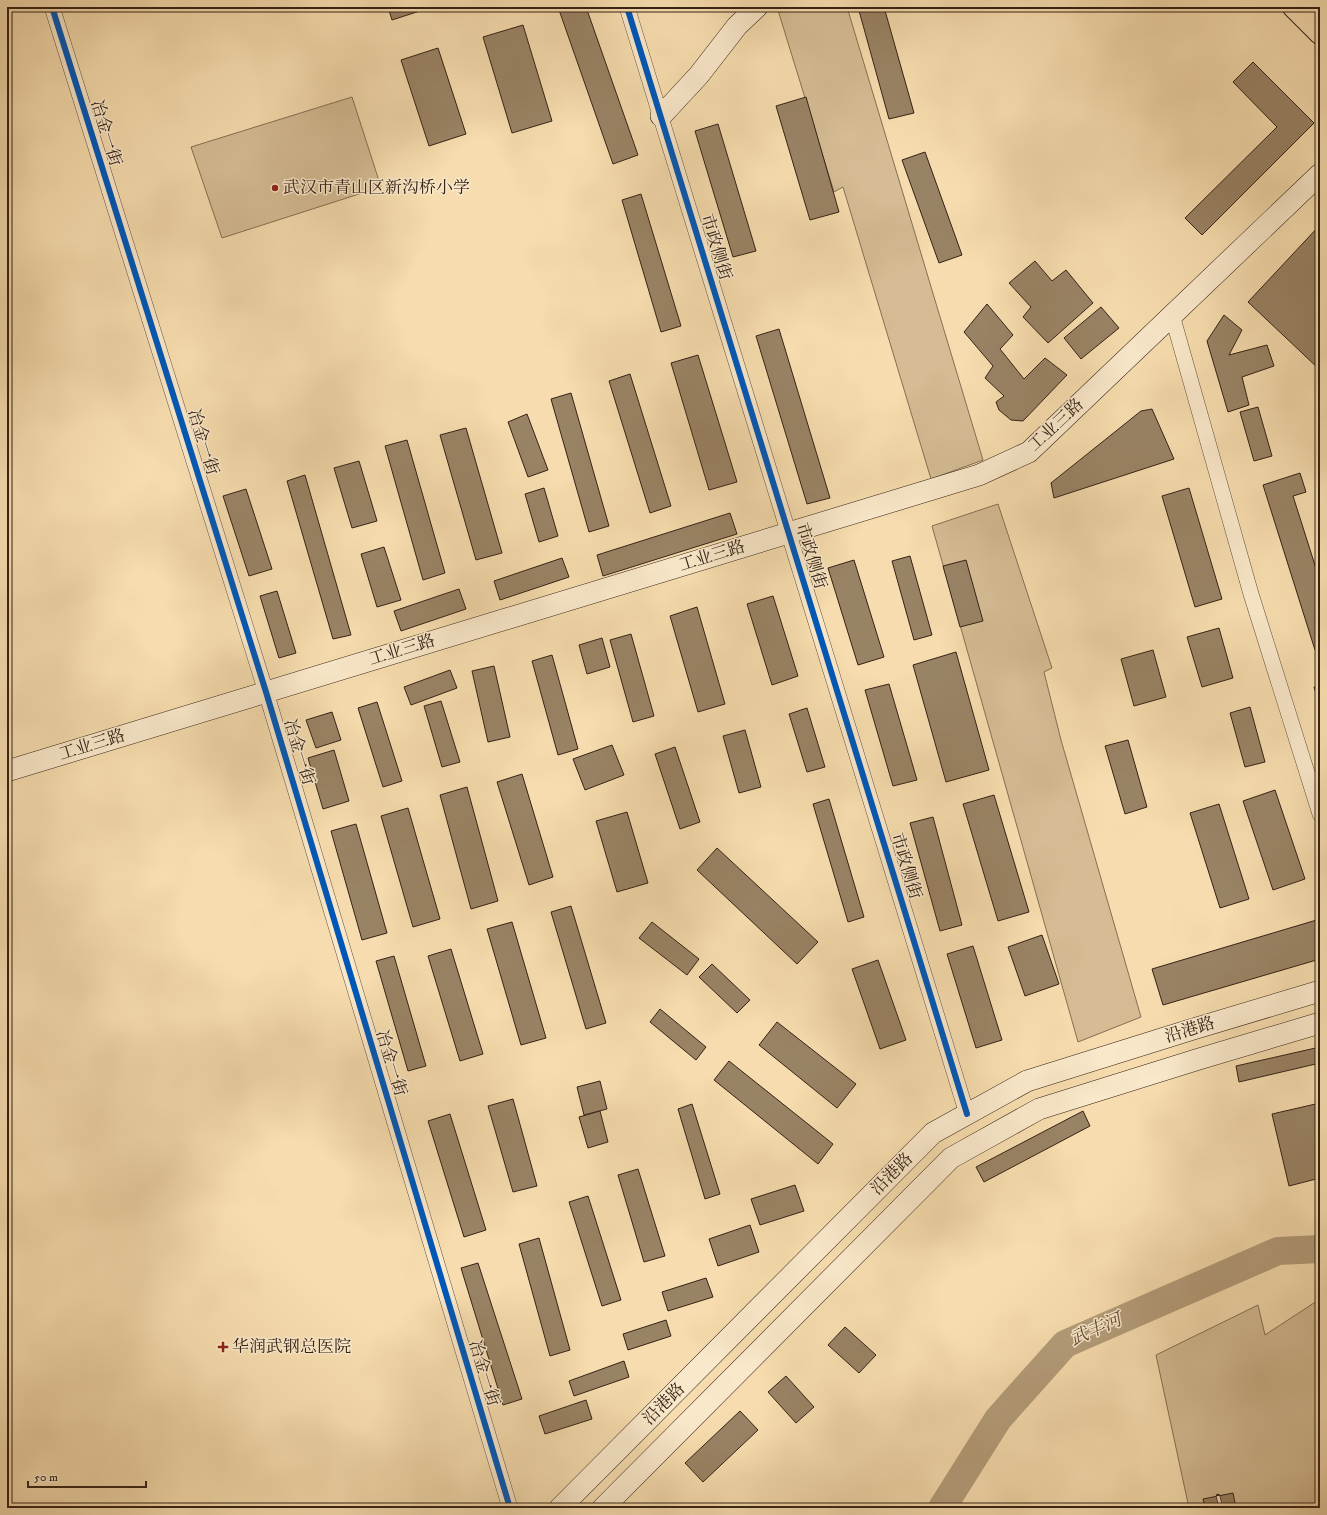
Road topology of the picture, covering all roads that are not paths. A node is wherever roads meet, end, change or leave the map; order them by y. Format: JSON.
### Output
{"nodes":[{"id":1,"x":52,"y":7,"type":"edge"},
{"id":2,"x":628,"y":7,"type":"edge"},
{"id":3,"x":757,"y":7,"type":"edge"},
{"id":4,"x":1296,"y":9,"type":"edge"},
{"id":5,"x":1320,"y":33,"type":"edge"},
{"id":6,"x":661,"y":116,"type":"junction"},
{"id":7,"x":1320,"y":174,"type":"edge"},
{"id":8,"x":1172,"y":315,"type":"junction"},
{"id":9,"x":789,"y":533,"type":"junction"},
{"id":10,"x":266,"y":692,"type":"junction"},
{"id":11,"x":7,"y":771,"type":"edge"},
{"id":12,"x":1320,"y":814,"type":"edge"},
{"id":13,"x":1320,"y":991,"type":"edge"},
{"id":14,"x":1320,"y":1023,"type":"edge"},
{"id":15,"x":967,"y":1114,"type":"junction"},
{"id":16,"x":818,"y":1248,"type":"junction"},
{"id":17,"x":839,"y":1271,"type":"junction"},
{"id":18,"x":510,"y":1508,"type":"edge"},
{"id":19,"x":560,"y":1508,"type":"edge"},
{"id":20,"x":603,"y":1508,"type":"edge"}],
"edges":[{"from":1,"to":10,"type":"street","name":"冶金一街"},
{"from":2,"to":6,"type":"street","name":"市政侧街"},
{"from":3,"to":6,"type":"main road"},
{"from":4,"to":5,"type":"main road"},
{"from":6,"to":9,"type":"street","name":"市政侧街"},
{"from":7,"to":8,"type":"main road","name":"工业三路"},
{"from":8,"to":9,"type":"main road","name":"工业三路"},
{"from":8,"to":12,"type":"street"},
{"from":9,"to":10,"type":"main road","name":"工业三路"},
{"from":9,"to":15,"type":"street","name":"市政侧街"},
{"from":10,"to":11,"type":"main road","name":"工业三路"},
{"from":10,"to":18,"type":"street","name":"冶金一街"},
{"from":13,"to":15,"type":"main road","name":"沿港路"},
{"from":14,"to":17,"type":"main road","name":"沿港路"},
{"from":15,"to":16,"type":"main road","name":"沿港路"},
{"from":16,"to":17,"type":"main road"},
{"from":16,"to":19,"type":"main road","name":"沿港路"},
{"from":17,"to":20,"type":"main road","name":"沿港路"}]}
